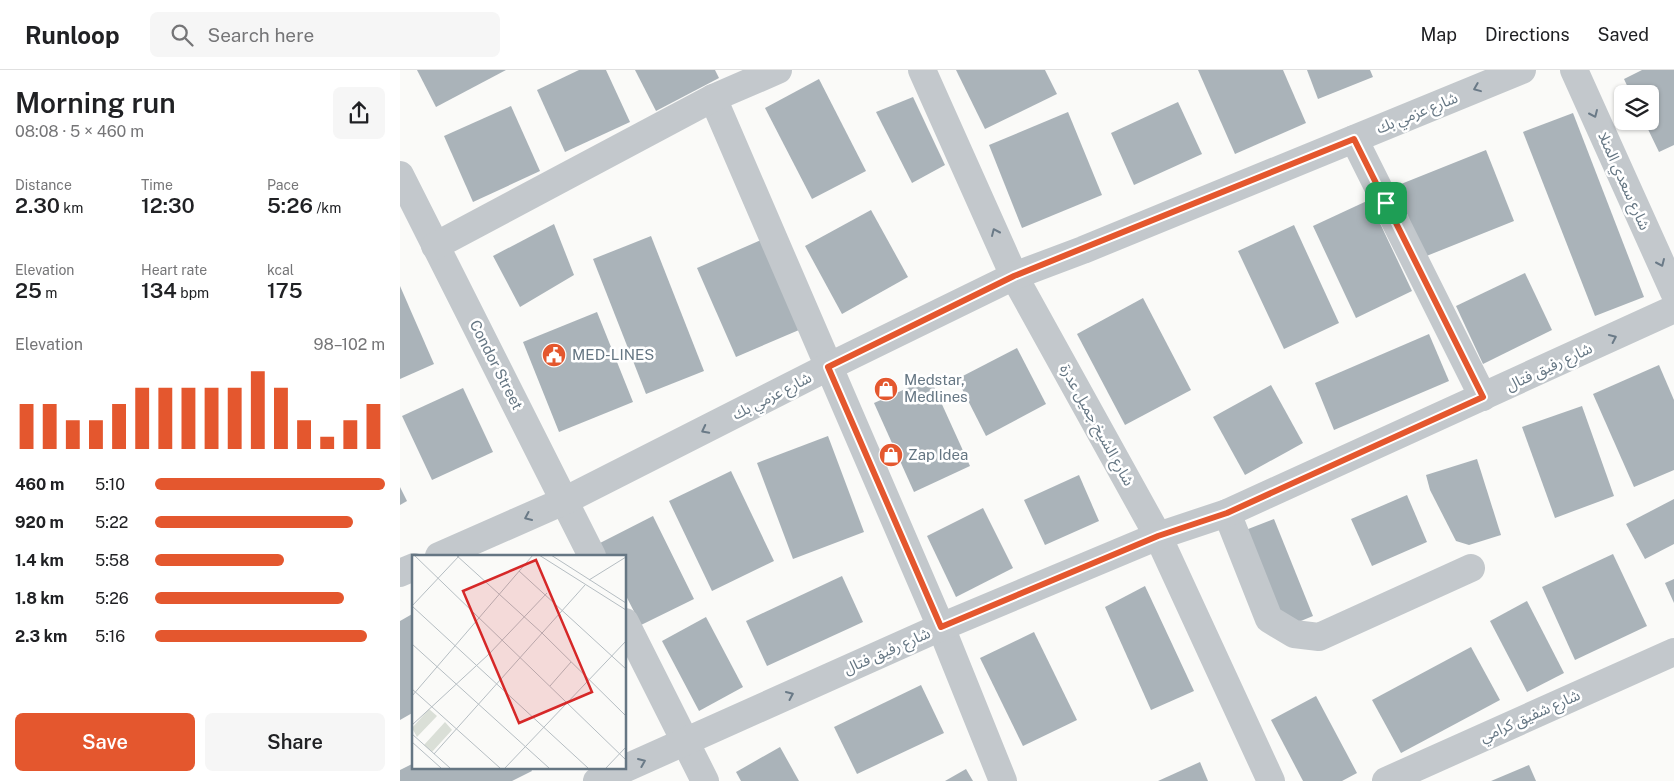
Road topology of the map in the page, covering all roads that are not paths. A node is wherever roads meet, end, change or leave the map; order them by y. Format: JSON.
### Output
{"nodes":[{"id":1,"x":778,"y":70,"type":"edge"},
{"id":2,"x":922,"y":70,"type":"edge"},
{"id":3,"x":1522,"y":70,"type":"edge"},
{"id":4,"x":1574,"y":70,"type":"edge"},
{"id":5,"x":712,"y":98,"type":"junction"},
{"id":6,"x":1354,"y":139,"type":"junction"},
{"id":7,"x":400,"y":174,"type":"edge"},
{"id":8,"x":435,"y":246,"type":"junction"},
{"id":9,"x":1014,"y":276,"type":"junction"},
{"id":10,"x":1674,"y":292,"type":"edge"},
{"id":11,"x":1674,"y":309,"type":"edge"},
{"id":12,"x":828,"y":367,"type":"junction"},
{"id":13,"x":1483,"y":397,"type":"junction"},
{"id":14,"x":564,"y":501,"type":"junction"},
{"id":15,"x":1227,"y":513,"type":"junction"},
{"id":16,"x":1158,"y":536,"type":"junction"},
{"id":17,"x":441,"y":555,"type":"edge"},
{"id":18,"x":591,"y":555,"type":"edge"},
{"id":19,"x":412,"y":568,"type":"edge"},
{"id":20,"x":1470,"y":568,"type":"dead end"},
{"id":21,"x":400,"y":573,"type":"edge"},
{"id":22,"x":626,"y":624,"type":"edge"},
{"id":23,"x":941,"y":627,"type":"junction"},
{"id":24,"x":1674,"y":652,"type":"edge"},
{"id":25,"x":686,"y":743,"type":"junction"},
{"id":26,"x":597,"y":781,"type":"edge"},
{"id":27,"x":705,"y":781,"type":"edge"},
{"id":28,"x":1003,"y":781,"type":"edge"},
{"id":29,"x":1271,"y":781,"type":"edge"},
{"id":30,"x":1386,"y":781,"type":"edge"}],
"edges":[{"from":1,"to":5,"type":"street"},
{"from":9,"to":2,"type":"street","name":"شارع الشيخ جميل عدرة","one_way":true},
{"from":3,"to":6,"type":"street","name":"شارع عزمي بك","one_way":true},
{"from":4,"to":10,"type":"street","name":"شارع سعدي المنلا","one_way":true},
{"from":5,"to":8,"type":"street"},
{"from":5,"to":12,"type":"street"},
{"from":6,"to":9,"type":"street","name":"شارع عزمي بك"},
{"from":6,"to":13,"type":"street"},
{"from":7,"to":8,"type":"street","name":"Condor Street"},
{"from":8,"to":14,"type":"street","name":"Condor Street"},
{"from":9,"to":12,"type":"street","name":"شارع عزمي بك"},
{"from":9,"to":16,"type":"street","name":"شارع الشيخ جميل عدرة"},
{"from":13,"to":11,"type":"street","name":"شارع رفيق فتال","one_way":true},
{"from":12,"to":14,"type":"street","name":"شارع عزمي بك","one_way":true},
{"from":12,"to":23,"type":"street"},
{"from":13,"to":15,"type":"street","name":"شارع رفيق فتال"},
{"from":14,"to":17,"type":"street","name":"شارع عزمي بك","one_way":true},
{"from":14,"to":18,"type":"street","name":"Condor Street"},
{"from":15,"to":16,"type":"street","name":"شارع رفيق فتال"},
{"from":15,"to":20,"type":"street"},
{"from":16,"to":23,"type":"street","name":"شارع رفيق فتال"},
{"from":16,"to":29,"type":"street","name":"شارع الشيخ جميل عدرة"},
{"from":19,"to":21,"type":"street"},
{"from":22,"to":25,"type":"street"},
{"from":25,"to":23,"type":"street","name":"شارع رفيق فتال","one_way":true},
{"from":23,"to":28,"type":"street"},
{"from":24,"to":30,"type":"street","name":"شارع شفيق كرامي"},
{"from":26,"to":25,"type":"street","name":"شارع رفيق فتال","one_way":true},
{"from":25,"to":27,"type":"street"}]}
